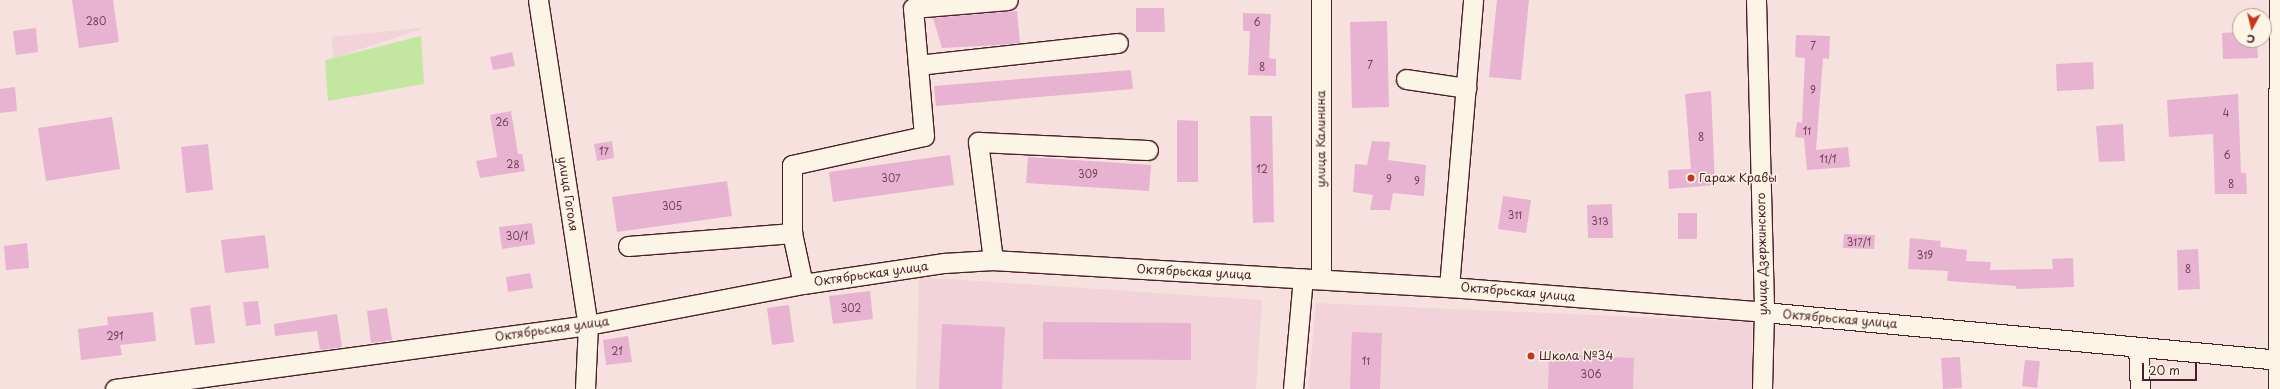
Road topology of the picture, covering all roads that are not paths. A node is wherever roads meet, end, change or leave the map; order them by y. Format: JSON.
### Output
{"nodes":[{"id":1,"x":538,"y":0,"type":"edge"},
{"id":2,"x":1008,"y":0,"type":"edge"},
{"id":3,"x":1321,"y":0,"type":"edge"},
{"id":4,"x":1473,"y":0,"type":"edge"},
{"id":5,"x":1756,"y":0,"type":"edge"},
{"id":6,"x":2280,"y":0,"type":"edge"},
{"id":7,"x":1118,"y":43,"type":"dead end"},
{"id":8,"x":918,"y":65,"type":"junction"},
{"id":9,"x":1406,"y":79,"type":"dead end"},
{"id":10,"x":1466,"y":88,"type":"junction"},
{"id":11,"x":1148,"y":150,"type":"dead end"},
{"id":12,"x":792,"y":233,"type":"junction"},
{"id":13,"x":628,"y":246,"type":"dead end"},
{"id":14,"x":993,"y":260,"type":"junction"},
{"id":15,"x":1302,"y":278,"type":"junction"},
{"id":16,"x":1321,"y":278,"type":"junction"},
{"id":17,"x":802,"y":284,"type":"junction"},
{"id":18,"x":1449,"y":287,"type":"junction"},
{"id":19,"x":1764,"y":312,"type":"junction"},
{"id":20,"x":588,"y":325,"type":"junction"},
{"id":21,"x":2138,"y":347,"type":"junction"},
{"id":22,"x":2279,"y":360,"type":"edge"},
{"id":23,"x":115,"y":389,"type":"edge"},
{"id":24,"x":584,"y":389,"type":"edge"},
{"id":25,"x":1293,"y":389,"type":"edge"},
{"id":26,"x":1762,"y":389,"type":"edge"},
{"id":27,"x":2140,"y":389,"type":"edge"},
{"id":28,"x":2278,"y":389,"type":"edge"}],
"edges":[{"from":1,"to":20,"type":"street","name":"улица Гоголя"},
{"from":2,"to":8,"type":"street"},
{"from":3,"to":16,"type":"street","name":"улица Калинина"},
{"from":4,"to":10,"type":"street"},
{"from":5,"to":19,"type":"street","name":"улица Дзержинского"},
{"from":6,"to":22,"type":"street"},
{"from":7,"to":8,"type":"street"},
{"from":8,"to":12,"type":"street"},
{"from":9,"to":10,"type":"street"},
{"from":10,"to":18,"type":"street"},
{"from":11,"to":14,"type":"street"},
{"from":12,"to":13,"type":"street"},
{"from":12,"to":17,"type":"street"},
{"from":14,"to":15,"type":"street","name":"Октябрьская улица"},
{"from":14,"to":17,"type":"street","name":"Октябрьская улица"},
{"from":15,"to":16,"type":"street","name":"Октябрьская улица"},
{"from":15,"to":25,"type":"street"},
{"from":16,"to":18,"type":"street","name":"Октябрьская улица"},
{"from":17,"to":20,"type":"street","name":"Октябрьская улица"},
{"from":18,"to":19,"type":"street","name":"Октябрьская улица"},
{"from":19,"to":21,"type":"street","name":"Октябрьская улица"},
{"from":19,"to":26,"type":"street","name":"улица Дзержинского"},
{"from":20,"to":23,"type":"street","name":"Октябрьская улица"},
{"from":20,"to":24,"type":"street","name":"улица Гоголя"},
{"from":21,"to":22,"type":"street","name":"Октябрьская улица"},
{"from":21,"to":27,"type":"street"},
{"from":22,"to":28,"type":"street"}]}
